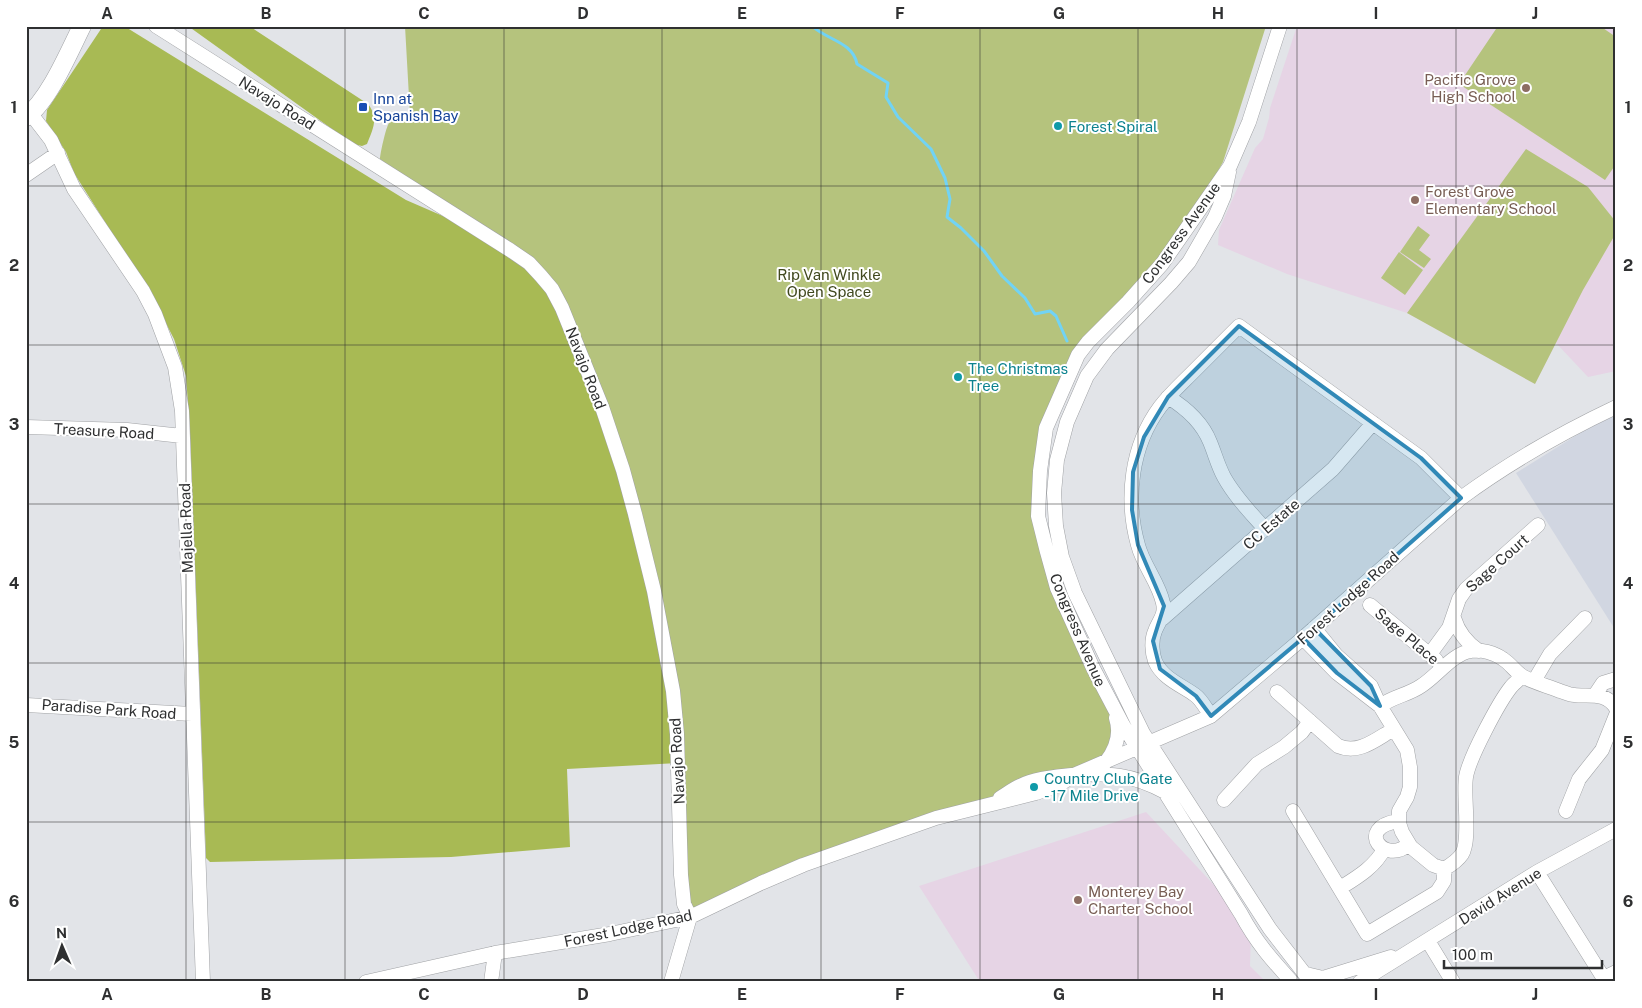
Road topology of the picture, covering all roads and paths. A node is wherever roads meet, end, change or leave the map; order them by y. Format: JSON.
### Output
{"nodes":[{"id":1,"x":82,"y":26,"type":"edge"},
{"id":2,"x":156,"y":26,"type":"edge"},
{"id":3,"x":1280,"y":26,"type":"edge"},
{"id":4,"x":29,"y":115,"type":"edge"},
{"id":5,"x":58,"y":153,"type":"junction"},
{"id":6,"x":1230,"y":166,"type":"junction"},
{"id":7,"x":26,"y":175,"type":"edge"},
{"id":8,"x":1168,"y":398,"type":"junction"},
{"id":9,"x":1616,"y":407,"type":"edge"},
{"id":10,"x":1373,"y":423,"type":"junction"},
{"id":11,"x":26,"y":427,"type":"edge"},
{"id":12,"x":182,"y":436,"type":"junction"},
{"id":13,"x":1461,"y":498,"type":"junction"},
{"id":14,"x":1538,"y":525,"type":"dead end"},
{"id":15,"x":1265,"y":529,"type":"junction"},
{"id":16,"x":1370,"y":605,"type":"dead end"},
{"id":17,"x":1454,"y":618,"type":"junction"},
{"id":18,"x":1585,"y":618,"type":"dead end"},
{"id":19,"x":1162,"y":619,"type":"junction"},
{"id":20,"x":1314,"y":628,"type":"junction"},
{"id":21,"x":1303,"y":638,"type":"junction"},
{"id":22,"x":1479,"y":651,"type":"junction"},
{"id":23,"x":1430,"y":654,"type":"junction"},
{"id":24,"x":1444,"y":667,"type":"junction"},
{"id":25,"x":1528,"y":679,"type":"junction"},
{"id":26,"x":1616,"y":679,"type":"edge"},
{"id":27,"x":1276,"y":692,"type":"dead end"},
{"id":28,"x":1595,"y":695,"type":"junction"},
{"id":29,"x":26,"y":704,"type":"edge"},
{"id":30,"x":1380,"y":706,"type":"junction"},
{"id":31,"x":1113,"y":708,"type":"junction"},
{"id":32,"x":1615,"y":708,"type":"edge"},
{"id":33,"x":192,"y":714,"type":"junction"},
{"id":34,"x":1211,"y":716,"type":"junction"},
{"id":35,"x":1310,"y":721,"type":"junction"},
{"id":36,"x":1394,"y":728,"type":"junction"},
{"id":37,"x":1144,"y":745,"type":"junction"},
{"id":38,"x":1106,"y":762,"type":"junction"},
{"id":39,"x":1074,"y":775,"type":"junction"},
{"id":40,"x":1166,"y":793,"type":"junction"},
{"id":41,"x":1224,"y":800,"type":"dead end"},
{"id":42,"x":1566,"y":811,"type":"dead end"},
{"id":43,"x":1293,"y":812,"type":"dead end"},
{"id":44,"x":1398,"y":820,"type":"junction"},
{"id":45,"x":1616,"y":829,"type":"edge"},
{"id":46,"x":1408,"y":844,"type":"junction"},
{"id":47,"x":1384,"y":849,"type":"junction"},
{"id":48,"x":1444,"y":869,"type":"junction"},
{"id":49,"x":1537,"y":872,"type":"junction"},
{"id":50,"x":1340,"y":888,"type":"junction"},
{"id":51,"x":690,"y":917,"type":"junction"},
{"id":52,"x":1428,"y":941,"type":"junction"},
{"id":53,"x":1409,"y":952,"type":"junction"},
{"id":54,"x":495,"y":953,"type":"junction"},
{"id":55,"x":1609,"y":977,"type":"edge"},
{"id":56,"x":1308,"y":978,"type":"edge"},
{"id":57,"x":202,"y":982,"type":"edge"},
{"id":58,"x":366,"y":982,"type":"edge"},
{"id":59,"x":491,"y":982,"type":"edge"},
{"id":60,"x":671,"y":982,"type":"edge"},
{"id":61,"x":1292,"y":982,"type":"edge"},
{"id":62,"x":1360,"y":982,"type":"edge"},
{"id":63,"x":1453,"y":982,"type":"edge"}],
"edges":[{"from":1,"to":4,"type":"main road"},
{"from":2,"to":51,"type":"street","name":"Navajo Road"},
{"from":3,"to":6,"type":"street","name":"Congress Avenue"},
{"from":4,"to":5,"type":"street","name":"Majella Road"},
{"from":5,"to":7,"type":"street"},
{"from":5,"to":12,"type":"street","name":"Majella Road"},
{"from":6,"to":31,"type":"street","name":"Congress Avenue"},
{"from":6,"to":37,"type":"street","name":"Congress Avenue"},
{"from":8,"to":10,"type":"street"},
{"from":8,"to":15,"type":"street"},
{"from":8,"to":19,"type":"street"},
{"from":9,"to":13,"type":"street","name":"Forest Lodge Road"},
{"from":10,"to":13,"type":"street"},
{"from":10,"to":15,"type":"street","name":"CC Estate"},
{"from":11,"to":12,"type":"street","name":"Treasure Road"},
{"from":12,"to":33,"type":"street","name":"Majella Road"},
{"from":13,"to":20,"type":"street","name":"Forest Lodge Road"},
{"from":14,"to":17,"type":"street","name":"Sage Court"},
{"from":15,"to":19,"type":"street","name":"CC Estate"},
{"from":16,"to":23,"type":"street","name":"Sage Place"},
{"from":17,"to":22,"type":"street"},
{"from":17,"to":23,"type":"street","name":"Sage Court"},
{"from":18,"to":25,"type":"street"},
{"from":19,"to":34,"type":"street"},
{"from":20,"to":21,"type":"street","name":"Forest Lodge Road"},
{"from":20,"to":30,"type":"street"},
{"from":21,"to":30,"type":"street"},
{"from":21,"to":34,"type":"street","name":"Forest Lodge Road"},
{"from":22,"to":24,"type":"street"},
{"from":22,"to":25,"type":"street"},
{"from":23,"to":24,"type":"street","name":"Sage Place"},
{"from":24,"to":30,"type":"street"},
{"from":25,"to":28,"type":"street"},
{"from":25,"to":48,"type":"street"},
{"from":26,"to":28,"type":"street"},
{"from":27,"to":35,"type":"street"},
{"from":28,"to":32,"type":"street"},
{"from":29,"to":33,"type":"street","name":"Paradise Park Road"},
{"from":30,"to":36,"type":"street"},
{"from":31,"to":37,"type":"street","name":"Congress Avenue"},
{"from":31,"to":38,"type":"street"},
{"from":32,"to":42,"type":"street"},
{"from":33,"to":57,"type":"street","name":"Majella Road"},
{"from":34,"to":37,"type":"street","name":"Forest Lodge Road"},
{"from":35,"to":36,"type":"street"},
{"from":35,"to":41,"type":"street"},
{"from":36,"to":44,"type":"street"},
{"from":37,"to":38,"type":"street","name":"Forest Lodge Road"},
{"from":37,"to":40,"type":"street","name":"Congress Avenue"},
{"from":37,"to":56,"type":"street","name":"Congress Avenue"},
{"from":38,"to":39,"type":"street","name":"Forest Lodge Road"},
{"from":39,"to":40,"type":"street"},
{"from":39,"to":51,"type":"street","name":"Forest Lodge Road"},
{"from":40,"to":61,"type":"street","name":"Congress Avenue"},
{"from":43,"to":50,"type":"street"},
{"from":44,"to":46,"type":"street"},
{"from":44,"to":47,"type":"street"},
{"from":45,"to":49,"type":"street","name":"David Avenue"},
{"from":46,"to":47,"type":"street"},
{"from":46,"to":48,"type":"street"},
{"from":47,"to":50,"type":"street"},
{"from":48,"to":50,"type":"street"},
{"from":49,"to":52,"type":"street","name":"David Avenue"},
{"from":49,"to":55,"type":"street"},
{"from":51,"to":54,"type":"street","name":"Forest Lodge Road"},
{"from":51,"to":60,"type":"street"},
{"from":52,"to":53,"type":"street","name":"David Avenue"},
{"from":52,"to":63,"type":"street"},
{"from":53,"to":56,"type":"street"},
{"from":53,"to":62,"type":"street","name":"David Avenue"},
{"from":54,"to":58,"type":"street","name":"Forest Lodge Road"},
{"from":54,"to":59,"type":"street"}]}
